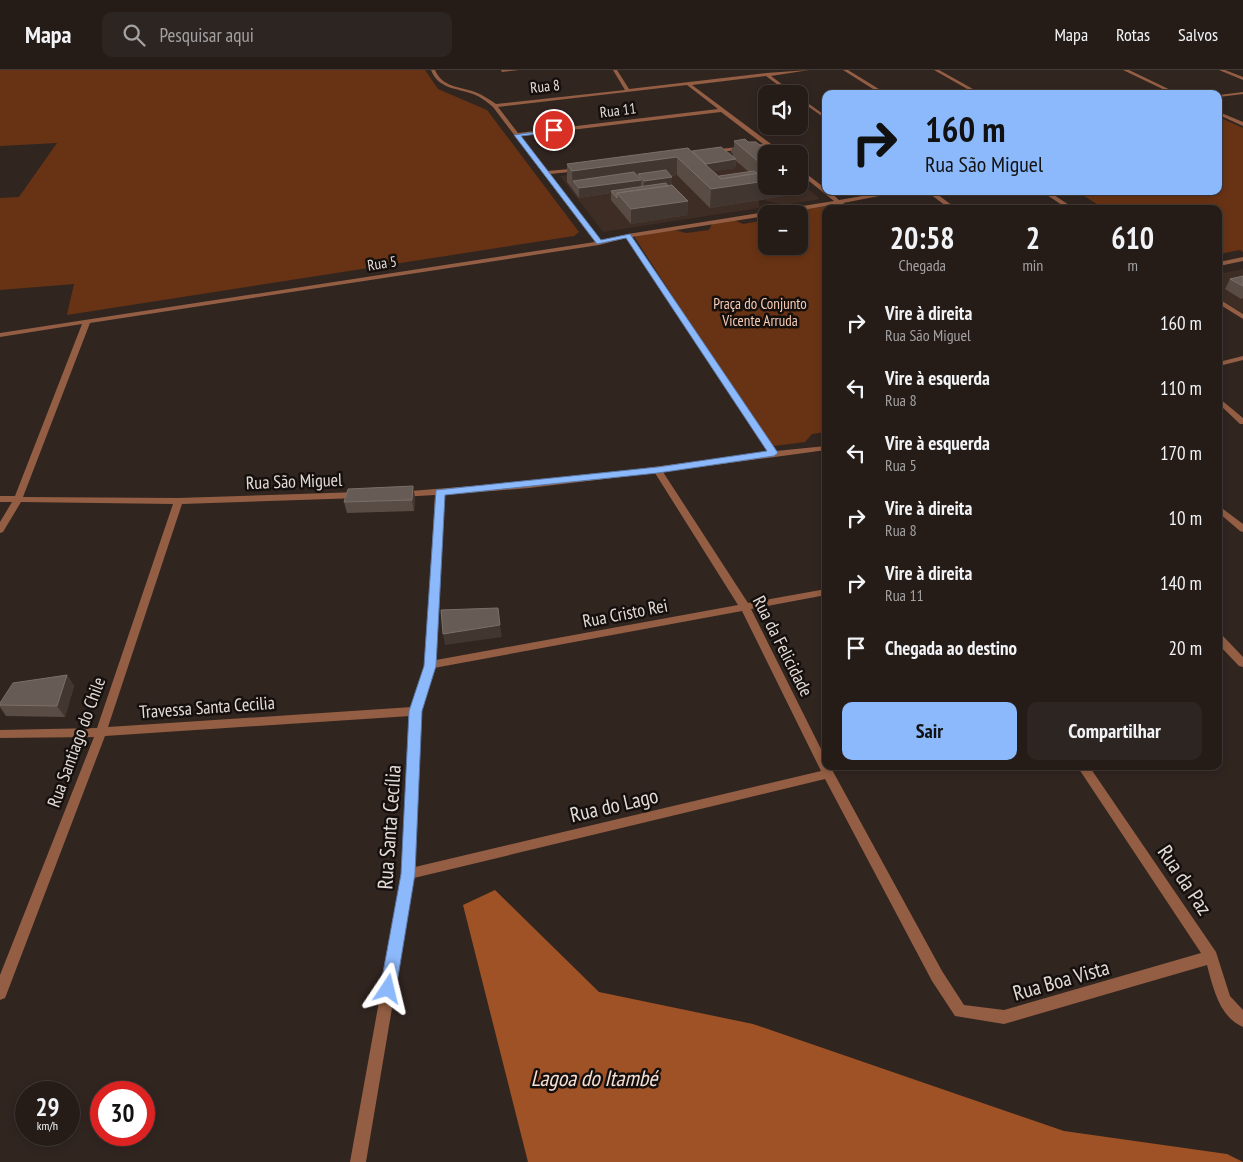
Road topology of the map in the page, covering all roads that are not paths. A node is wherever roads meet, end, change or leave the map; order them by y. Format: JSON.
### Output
{"nodes":[{"id":1,"x":433,"y":70,"type":"edge"},
{"id":2,"x":517,"y":70,"type":"edge"},
{"id":3,"x":615,"y":70,"type":"edge"},
{"id":4,"x":808,"y":70,"type":"edge"},
{"id":5,"x":845,"y":70,"type":"edge"},
{"id":6,"x":936,"y":70,"type":"edge"},
{"id":7,"x":1125,"y":70,"type":"edge"},
{"id":8,"x":1221,"y":70,"type":"edge"},
{"id":9,"x":502,"y":71,"type":"edge"},
{"id":10,"x":766,"y":74,"type":"junction"},
{"id":11,"x":1243,"y":79,"type":"edge"},
{"id":12,"x":688,"y":84,"type":"junction"},
{"id":13,"x":781,"y":85,"type":"edge"},
{"id":14,"x":878,"y":90,"type":"edge"},
{"id":15,"x":973,"y":90,"type":"edge"},
{"id":16,"x":1168,"y":90,"type":"edge"},
{"id":17,"x":628,"y":91,"type":"junction"},
{"id":18,"x":1243,"y":93,"type":"edge"},
{"id":19,"x":1222,"y":96,"type":"edge"},
{"id":20,"x":808,"y":105,"type":"edge"},
{"id":21,"x":495,"y":106,"type":"junction"},
{"id":22,"x":723,"y":110,"type":"junction"},
{"id":23,"x":1222,"y":114,"type":"edge"},
{"id":24,"x":822,"y":115,"type":"edge"},
{"id":25,"x":1243,"y":124,"type":"edge"},
{"id":26,"x":517,"y":135,"type":"junction"},
{"id":27,"x":768,"y":145,"type":"edge"},
{"id":28,"x":758,"y":146,"type":"edge"},
{"id":29,"x":700,"y":154,"type":"edge"},
{"id":30,"x":584,"y":168,"type":"edge"},
{"id":31,"x":545,"y":173,"type":"junction"},
{"id":32,"x":808,"y":177,"type":"edge"},
{"id":33,"x":822,"y":189,"type":"edge"},
{"id":34,"x":830,"y":195,"type":"edge"},
{"id":35,"x":881,"y":195,"type":"edge"},
{"id":36,"x":934,"y":195,"type":"edge"},
{"id":37,"x":1050,"y":195,"type":"edge"},
{"id":38,"x":840,"y":203,"type":"junction"},
{"id":39,"x":827,"y":205,"type":"edge"},
{"id":40,"x":842,"y":205,"type":"edge"},
{"id":41,"x":948,"y":205,"type":"edge"},
{"id":42,"x":1066,"y":205,"type":"edge"},
{"id":43,"x":822,"y":206,"type":"edge"},
{"id":44,"x":808,"y":208,"type":"edge"},
{"id":45,"x":758,"y":215,"type":"edge"},
{"id":46,"x":628,"y":236,"type":"junction"},
{"id":47,"x":599,"y":243,"type":"junction"},
{"id":48,"x":1243,"y":259,"type":"edge"},
{"id":49,"x":1222,"y":263,"type":"edge"},
{"id":50,"x":1222,"y":303,"type":"edge"},
{"id":51,"x":1243,"y":317,"type":"edge"},
{"id":52,"x":87,"y":321,"type":"junction"},
{"id":53,"x":0,"y":335,"type":"edge"},
{"id":54,"x":1243,"y":358,"type":"edge"},
{"id":55,"x":1222,"y":363,"type":"edge"},
{"id":56,"x":1222,"y":403,"type":"edge"},
{"id":57,"x":1243,"y":422,"type":"edge"},
{"id":58,"x":822,"y":448,"type":"edge"},
{"id":59,"x":774,"y":453,"type":"junction"},
{"id":60,"x":658,"y":470,"type":"junction"},
{"id":61,"x":440,"y":493,"type":"junction"},
{"id":62,"x":393,"y":494,"type":"edge"},
{"id":63,"x":366,"y":495,"type":"edge"},
{"id":64,"x":0,"y":499,"type":"edge"},
{"id":65,"x":18,"y":499,"type":"junction"},
{"id":66,"x":178,"y":501,"type":"junction"},
{"id":67,"x":1222,"y":512,"type":"edge"},
{"id":68,"x":1243,"y":529,"type":"edge"},
{"id":69,"x":0,"y":530,"type":"edge"},
{"id":70,"x":822,"y":593,"type":"edge"},
{"id":71,"x":745,"y":607,"type":"junction"},
{"id":72,"x":1222,"y":642,"type":"edge"},
{"id":73,"x":1243,"y":663,"type":"edge"},
{"id":74,"x":430,"y":666,"type":"junction"},
{"id":75,"x":416,"y":711,"type":"junction"},
{"id":76,"x":101,"y":732,"type":"junction"},
{"id":77,"x":0,"y":734,"type":"edge"},
{"id":78,"x":822,"y":762,"type":"edge"},
{"id":79,"x":826,"y":770,"type":"edge"},
{"id":80,"x":1086,"y":770,"type":"edge"},
{"id":81,"x":828,"y":774,"type":"junction"},
{"id":82,"x":408,"y":874,"type":"junction"},
{"id":83,"x":1212,"y":957,"type":"junction"},
{"id":84,"x":937,"y":976,"type":"joint"},
{"id":85,"x":0,"y":993,"type":"edge"},
{"id":86,"x":1243,"y":1020,"type":"edge"},
{"id":87,"x":358,"y":1162,"type":"edge"}],
"edges":[{"from":1,"to":21,"type":"street"},
{"from":2,"to":9,"type":"street"},
{"from":3,"to":17,"type":"street"},
{"from":4,"to":10,"type":"street","name":"Rua 8"},
{"from":5,"to":14,"type":"street"},
{"from":6,"to":15,"type":"street"},
{"from":7,"to":16,"type":"street"},
{"from":8,"to":11,"type":"street"},
{"from":10,"to":12,"type":"street","name":"Rua 8"},
{"from":10,"to":13,"type":"street"},
{"from":12,"to":17,"type":"street","name":"Rua 8"},
{"from":12,"to":22,"type":"street"},
{"from":17,"to":21,"type":"street","name":"Rua 8"},
{"from":18,"to":19,"type":"street"},
{"from":20,"to":24,"type":"street"},
{"from":21,"to":26,"type":"street"},
{"from":22,"to":26,"type":"street","name":"Rua 11"},
{"from":22,"to":27,"type":"street"},
{"from":23,"to":25,"type":"street"},
{"from":26,"to":31,"type":"street"},
{"from":28,"to":29,"type":"street"},
{"from":30,"to":31,"type":"street"},
{"from":31,"to":47,"type":"street"},
{"from":32,"to":33,"type":"street"},
{"from":34,"to":38,"type":"street"},
{"from":35,"to":38,"type":"street","name":"Rua 5"},
{"from":36,"to":41,"type":"street"},
{"from":37,"to":42,"type":"street"},
{"from":38,"to":39,"type":"street","name":"Rua 5"},
{"from":38,"to":40,"type":"street"},
{"from":43,"to":44,"type":"street","name":"Rua 5"},
{"from":45,"to":46,"type":"street","name":"Rua 5"},
{"from":46,"to":47,"type":"street","name":"Rua 5"},
{"from":46,"to":59,"type":"street"},
{"from":47,"to":52,"type":"street","name":"Rua 5"},
{"from":48,"to":49,"type":"street"},
{"from":50,"to":51,"type":"street"},
{"from":52,"to":53,"type":"street","name":"Rua 5"},
{"from":52,"to":65,"type":"street"},
{"from":54,"to":55,"type":"street"},
{"from":56,"to":57,"type":"street"},
{"from":58,"to":59,"type":"street"},
{"from":59,"to":60,"type":"street"},
{"from":60,"to":61,"type":"street"},
{"from":60,"to":71,"type":"street","name":"Rua da Felicidade"},
{"from":61,"to":62,"type":"street"},
{"from":61,"to":74,"type":"street","name":"Rua Santa Cecília"},
{"from":63,"to":66,"type":"street","name":"Rua São Miguel"},
{"from":64,"to":65,"type":"street","name":"Rua São Miguel"},
{"from":65,"to":66,"type":"street","name":"Rua São Miguel"},
{"from":65,"to":69,"type":"street"},
{"from":66,"to":76,"type":"street","name":"Rua Santiago do Chile"},
{"from":67,"to":68,"type":"street"},
{"from":70,"to":71,"type":"street","name":"Rua Cristo Rei"},
{"from":71,"to":74,"type":"street","name":"Rua Cristo Rei"},
{"from":71,"to":78,"type":"street","name":"Rua da Felicidade"},
{"from":72,"to":73,"type":"street"},
{"from":74,"to":75,"type":"street","name":"Rua Santa Cecília"},
{"from":75,"to":76,"type":"street","name":"Travessa Santa Cecilia"},
{"from":75,"to":82,"type":"street","name":"Rua Santa Cecília"},
{"from":76,"to":77,"type":"street","name":"Travessa Santa Cecilia"},
{"from":76,"to":85,"type":"street","name":"Rua Santiago do Chile"},
{"from":79,"to":81,"type":"street","name":"Rua da Felicidade"},
{"from":80,"to":83,"type":"street","name":"Rua da Paz"},
{"from":81,"to":82,"type":"street","name":"Rua do Lago"},
{"from":81,"to":84,"type":"street","name":"Rua da Felicidade"},
{"from":82,"to":87,"type":"street","name":"Rua Santa Cecília"},
{"from":83,"to":84,"type":"street","name":"Rua Boa Vista"},
{"from":83,"to":86,"type":"street","name":"Rua da Paz"}]}
